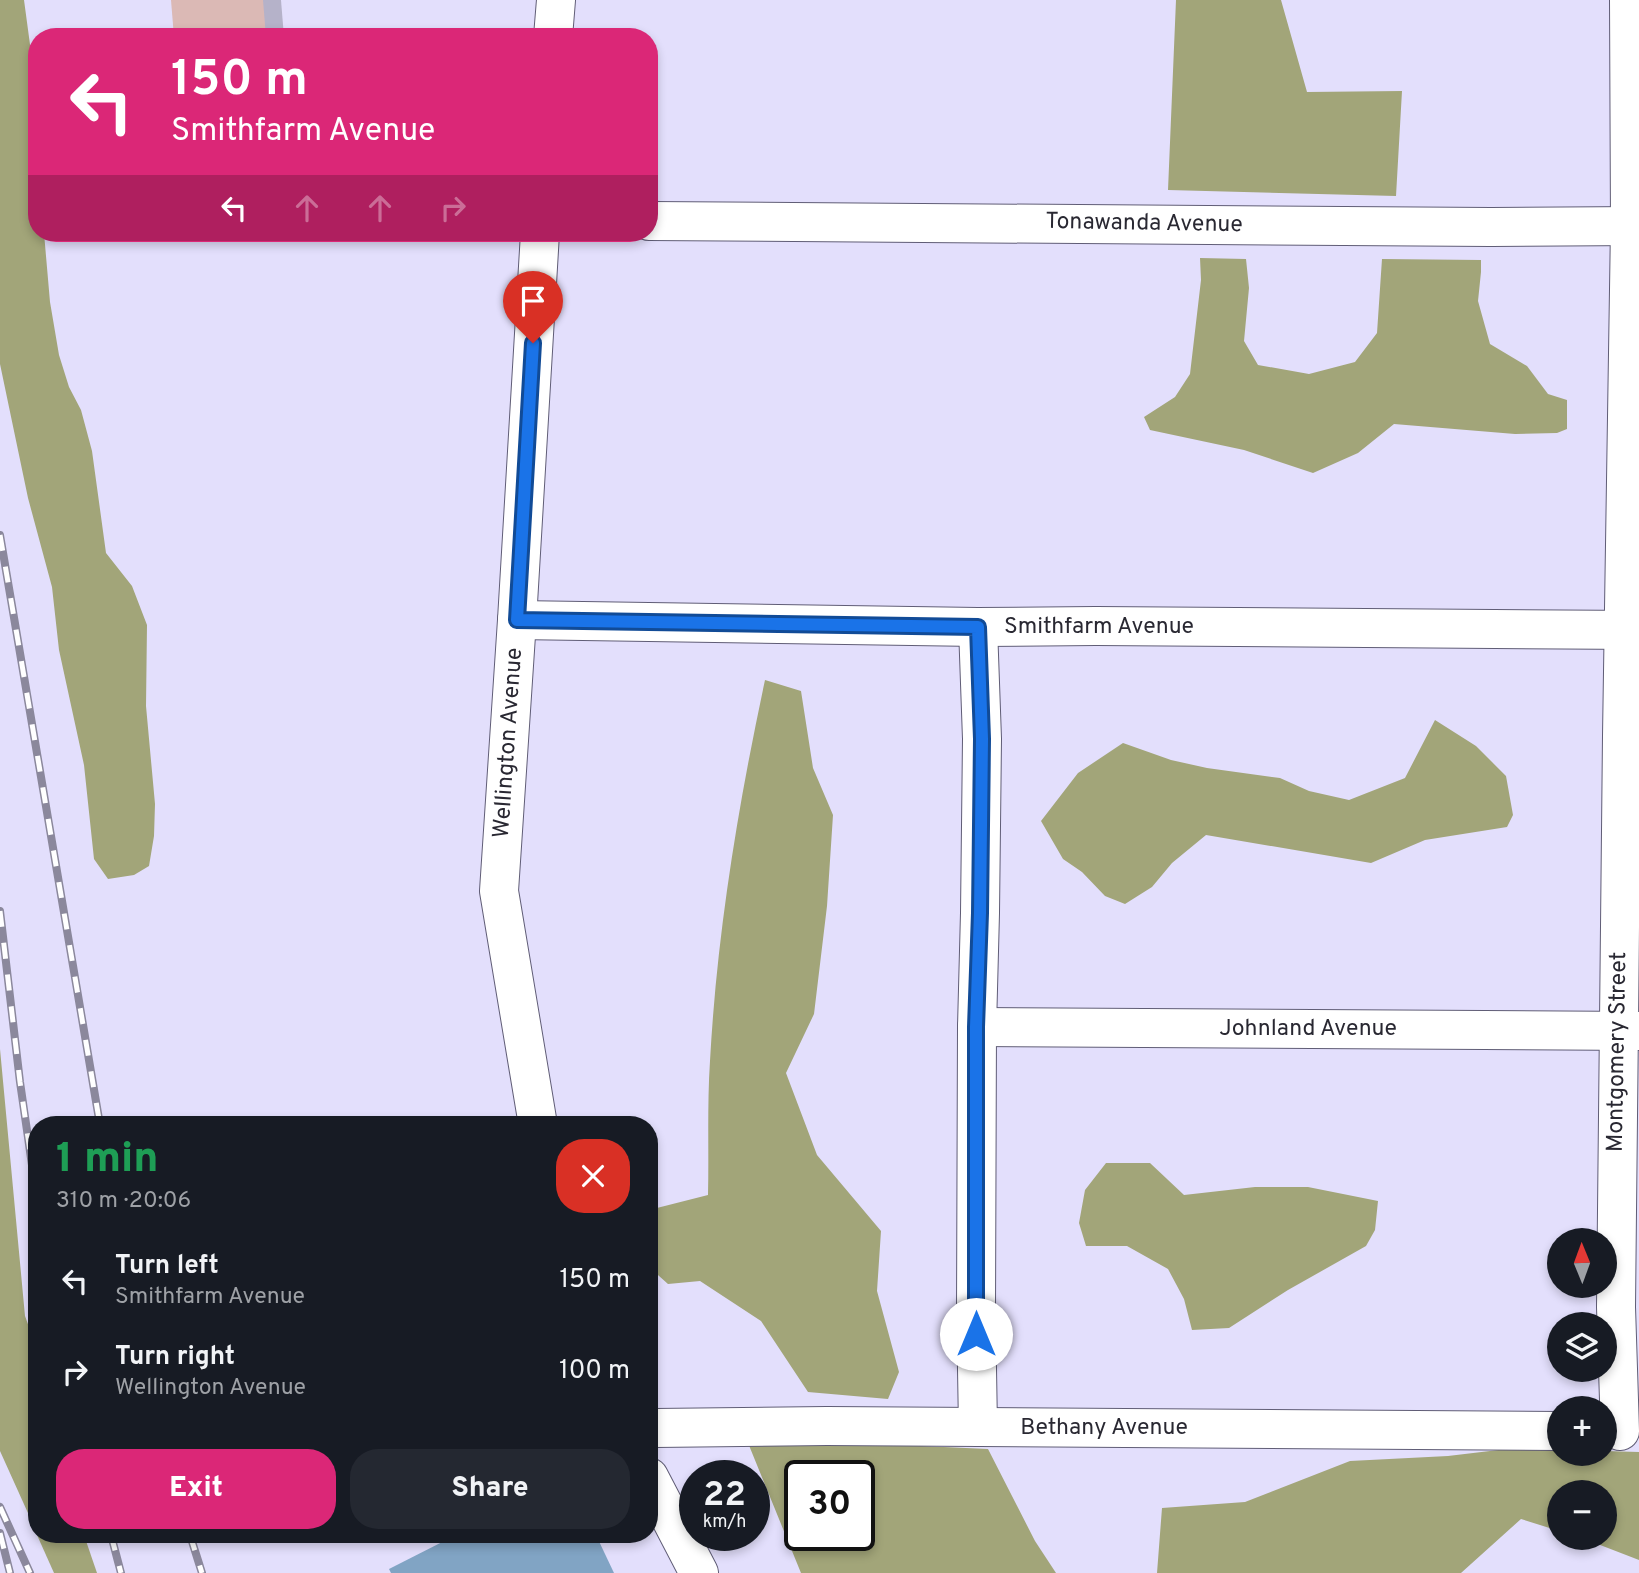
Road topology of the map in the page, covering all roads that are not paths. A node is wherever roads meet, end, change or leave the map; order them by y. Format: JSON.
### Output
{"nodes":[{"id":1,"x":556,"y":0,"type":"edge"},
{"id":2,"x":1629,"y":0,"type":"edge"},
{"id":3,"x":554,"y":28,"type":"edge"},
{"id":4,"x":658,"y":221,"type":"edge"},
{"id":5,"x":1635,"y":226,"type":"edge"},
{"id":6,"x":539,"y":242,"type":"edge"},
{"id":7,"x":517,"y":620,"type":"junction"},
{"id":8,"x":978,"y":627,"type":"junction"},
{"id":9,"x":1631,"y":630,"type":"edge"},
{"id":10,"x":976,"y":1027,"type":"junction"},
{"id":11,"x":1629,"y":1031,"type":"edge"},
{"id":12,"x":536,"y":1116,"type":"edge"},
{"id":13,"x":978,"y":1427,"type":"junction"},
{"id":14,"x":658,"y":1429,"type":"edge"},
{"id":15,"x":1547,"y":1431,"type":"edge"},
{"id":16,"x":1621,"y":1432,"type":"edge"},
{"id":17,"x":658,"y":1495,"type":"edge"},
{"id":18,"x":698,"y":1573,"type":"edge"}],
"edges":[{"from":1,"to":3,"type":"street"},
{"from":2,"to":5,"type":"street","name":"Montgomery Street"},
{"from":4,"to":5,"type":"street","name":"Tonawanda Avenue"},
{"from":5,"to":9,"type":"street","name":"Montgomery Street"},
{"from":6,"to":7,"type":"street","name":"Wellington Avenue"},
{"from":7,"to":8,"type":"street","name":"Smithfarm Avenue"},
{"from":7,"to":12,"type":"street","name":"Wellington Avenue"},
{"from":8,"to":9,"type":"street","name":"Smithfarm Avenue"},
{"from":8,"to":10,"type":"street"},
{"from":9,"to":11,"type":"street","name":"Montgomery Street"},
{"from":10,"to":11,"type":"street","name":"Johnland Avenue"},
{"from":10,"to":13,"type":"street"},
{"from":11,"to":16,"type":"street","name":"Montgomery Street"},
{"from":13,"to":14,"type":"street","name":"Bethany Avenue"},
{"from":13,"to":15,"type":"street","name":"Bethany Avenue"},
{"from":17,"to":18,"type":"street"}]}
